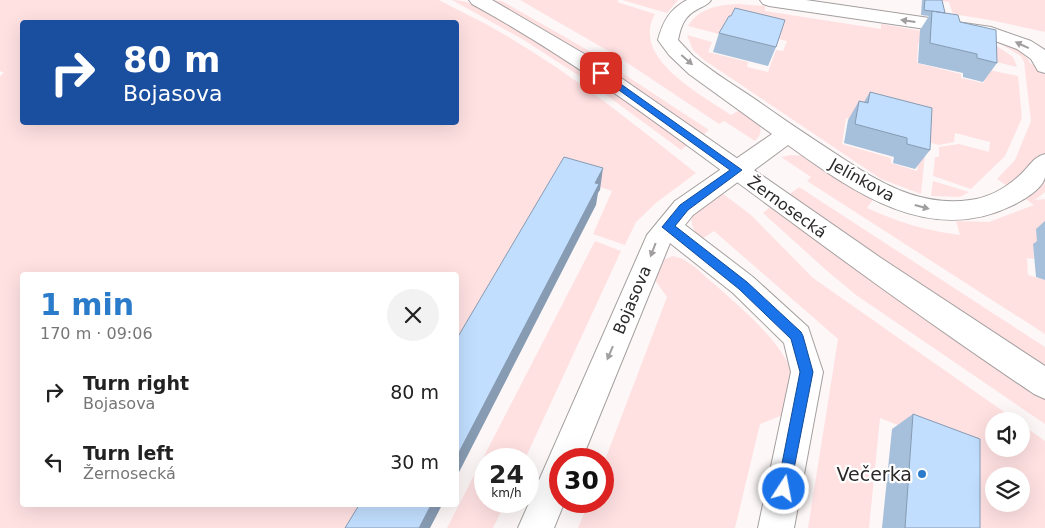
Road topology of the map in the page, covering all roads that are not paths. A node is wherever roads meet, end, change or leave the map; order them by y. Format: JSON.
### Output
{"nodes":[{"id":1,"x":478,"y":0,"type":"edge"},
{"id":2,"x":702,"y":0,"type":"edge"},
{"id":3,"x":769,"y":0,"type":"edge"},
{"id":4,"x":1045,"y":67,"type":"edge"},
{"id":5,"x":788,"y":134,"type":"junction"},
{"id":6,"x":737,"y":170,"type":"junction"},
{"id":7,"x":1042,"y":172,"type":"edge"},
{"id":8,"x":668,"y":227,"type":"junction"},
{"id":9,"x":1045,"y":384,"type":"edge"},
{"id":10,"x":570,"y":448,"type":"edge"},
{"id":11,"x":549,"y":497,"type":"edge"},
{"id":12,"x":536,"y":528,"type":"edge"},
{"id":13,"x":776,"y":528,"type":"edge"}],
"edges":[{"from":1,"to":6,"type":"street","name":"Žernosecká"},
{"from":2,"to":5,"type":"street","name":"Jelínkova","one_way":true},
{"from":4,"to":3,"type":"street","one_way":true},
{"from":5,"to":6,"type":"street"},
{"from":5,"to":7,"type":"street","name":"Jelínkova","one_way":true},
{"from":6,"to":8,"type":"street","name":"Bojasova"},
{"from":6,"to":9,"type":"street","name":"Žernosecká"},
{"from":8,"to":10,"type":"street","name":"Bojasova","one_way":true},
{"from":8,"to":13,"type":"street"},
{"from":11,"to":12,"type":"street"}]}
